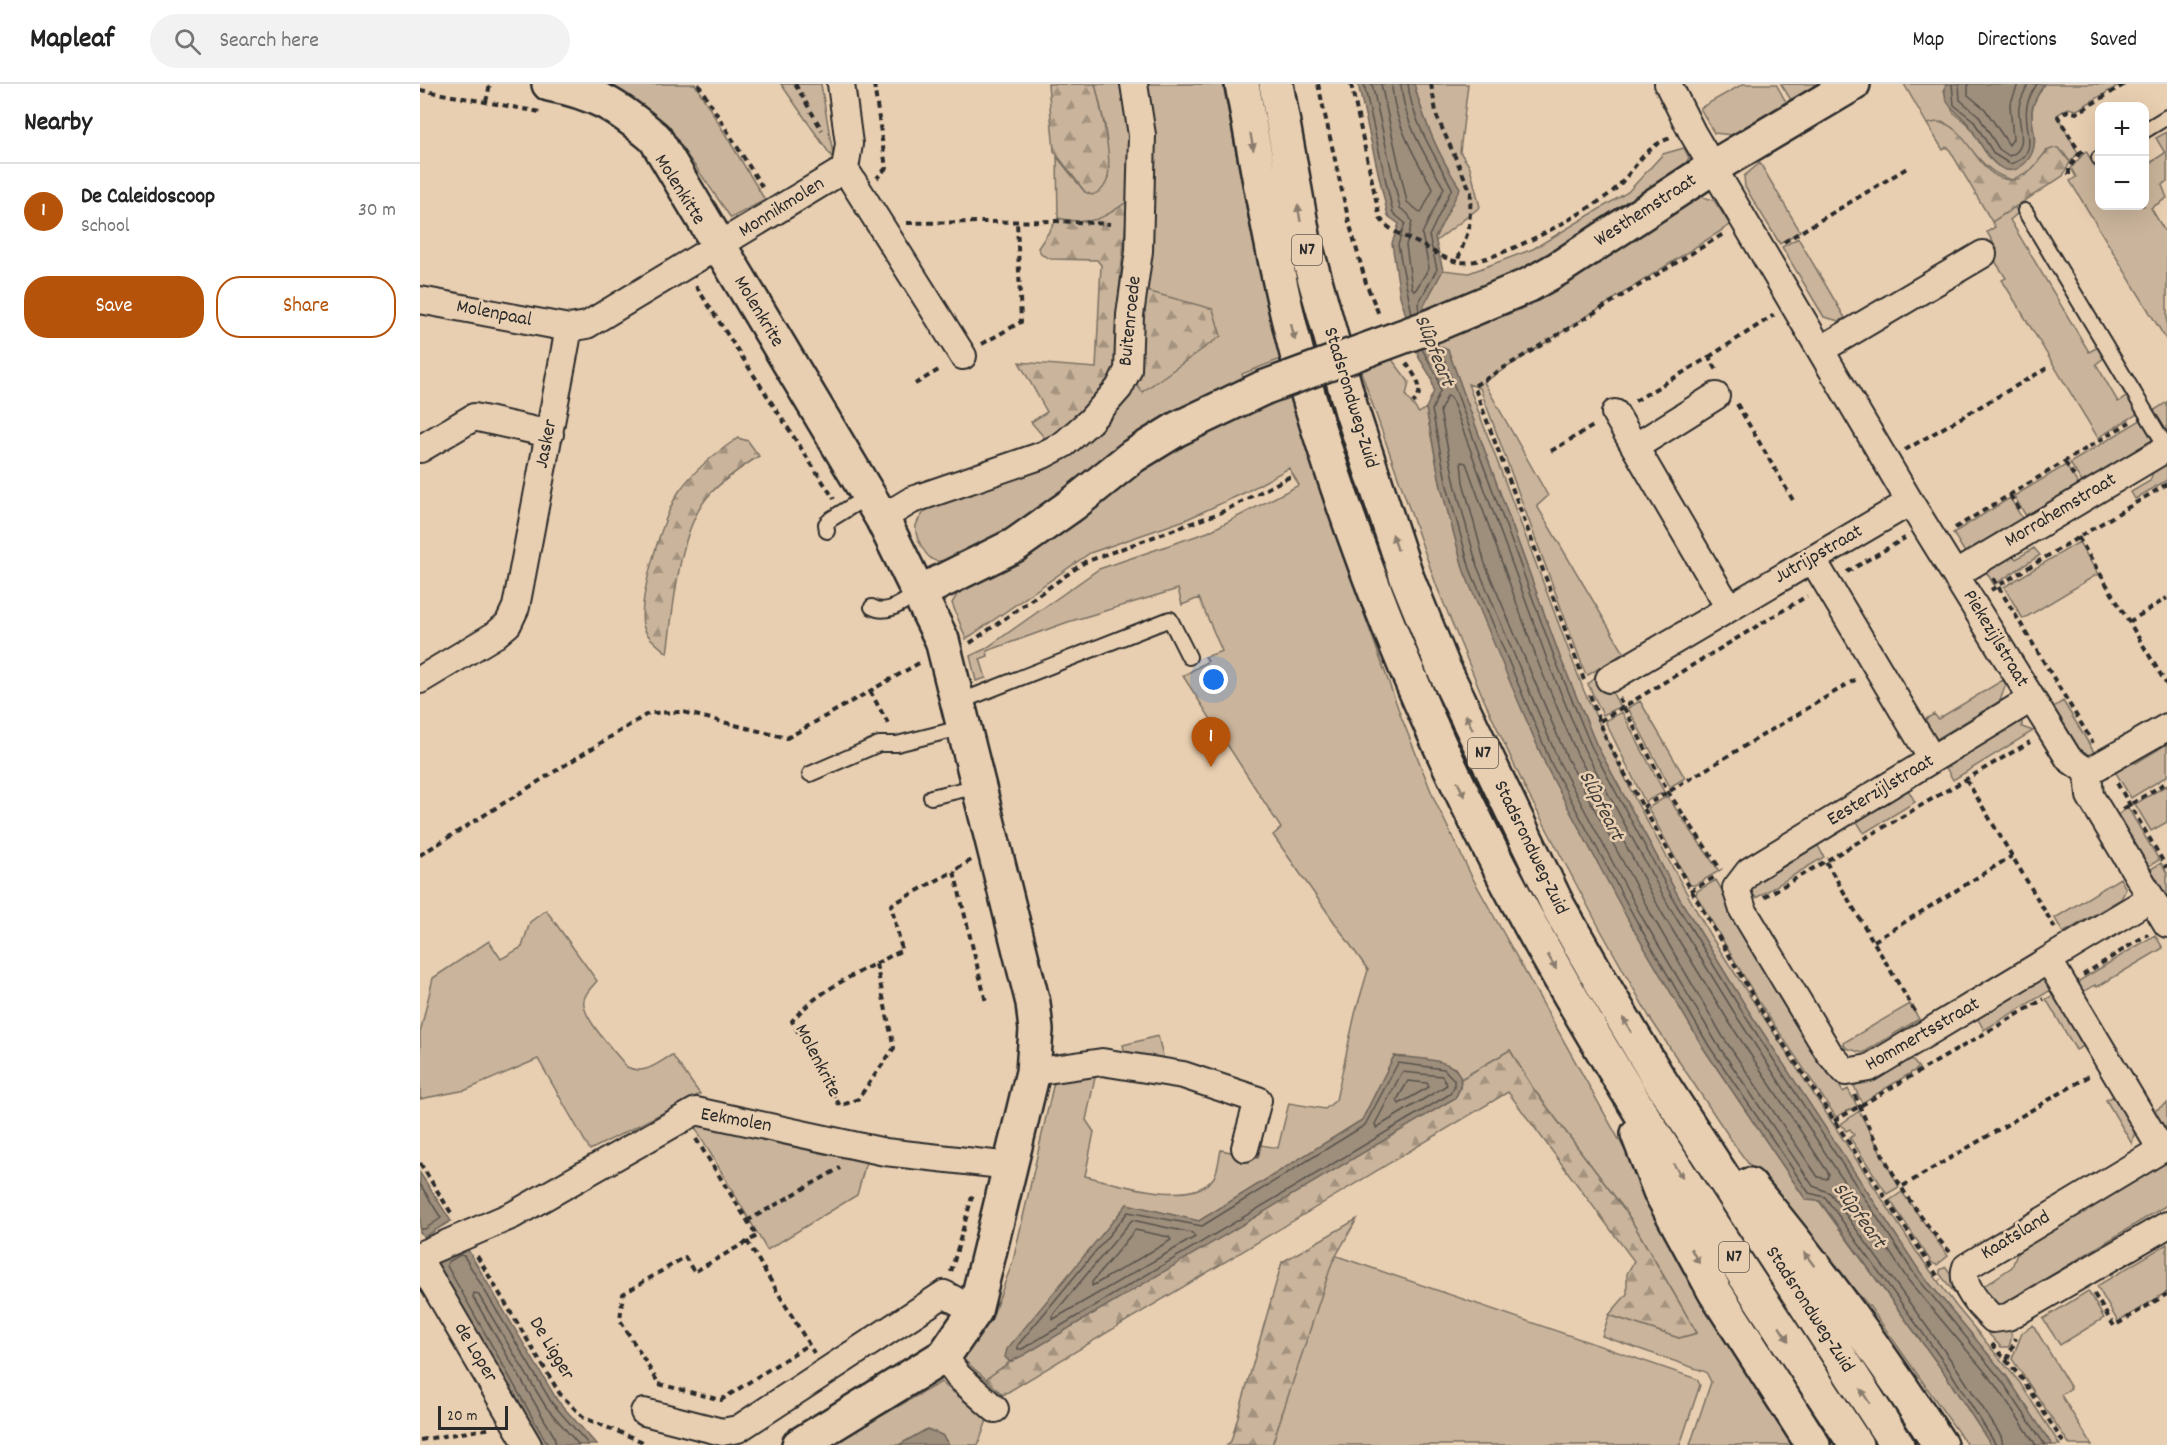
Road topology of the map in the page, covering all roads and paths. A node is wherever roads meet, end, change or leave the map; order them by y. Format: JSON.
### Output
{"nodes":[{"id":1,"x":490,"y":84,"type":"edge"},
{"id":2,"x":698,"y":84,"type":"edge"},
{"id":3,"x":795,"y":84,"type":"edge"},
{"id":4,"x":841,"y":84,"type":"edge"},
{"id":5,"x":874,"y":84,"type":"edge"},
{"id":6,"x":1134,"y":84,"type":"edge"},
{"id":7,"x":1242,"y":84,"type":"edge"},
{"id":8,"x":1276,"y":84,"type":"edge"},
{"id":9,"x":1318,"y":84,"type":"edge"},
{"id":10,"x":1351,"y":84,"type":"edge"},
{"id":11,"x":1431,"y":84,"type":"edge"},
{"id":12,"x":1668,"y":84,"type":"edge"},
{"id":13,"x":1853,"y":84,"type":"edge"},
{"id":14,"x":2125,"y":84,"type":"edge"},
{"id":15,"x":420,"y":90,"type":"edge"},
{"id":16,"x":548,"y":98,"type":"edge"},
{"id":17,"x":486,"y":102,"type":"junction"},
{"id":18,"x":2167,"y":117,"type":"edge"},
{"id":19,"x":2149,"y":128,"type":"edge"},
{"id":20,"x":822,"y":131,"type":"dead end"},
{"id":21,"x":1692,"y":132,"type":"junction"},
{"id":22,"x":2080,"y":153,"type":"junction"},
{"id":23,"x":2097,"y":156,"type":"edge"},
{"id":24,"x":1713,"y":167,"type":"junction"},
{"id":25,"x":1907,"y":168,"type":"dead end"},
{"id":26,"x":845,"y":170,"type":"junction"},
{"id":27,"x":2069,"y":175,"type":"dead end"},
{"id":28,"x":861,"y":195,"type":"junction"},
{"id":29,"x":777,"y":211,"type":"junction"},
{"id":30,"x":2025,"y":211,"type":"dead end"},
{"id":31,"x":1746,"y":220,"type":"junction"},
{"id":32,"x":1017,"y":221,"type":"junction"},
{"id":33,"x":1110,"y":224,"type":"dead end"},
{"id":34,"x":883,"y":231,"type":"junction"},
{"id":35,"x":718,"y":248,"type":"junction"},
{"id":36,"x":1766,"y":254,"type":"junction"},
{"id":37,"x":1983,"y":254,"type":"dead end"},
{"id":38,"x":1457,"y":262,"type":"junction"},
{"id":39,"x":684,"y":268,"type":"junction"},
{"id":40,"x":420,"y":300,"type":"edge"},
{"id":41,"x":1795,"y":303,"type":"junction"},
{"id":42,"x":1385,"y":327,"type":"dead end"},
{"id":43,"x":569,"y":328,"type":"junction"},
{"id":44,"x":1822,"y":349,"type":"junction"},
{"id":45,"x":1400,"y":354,"type":"dead end"},
{"id":46,"x":963,"y":356,"type":"junction"},
{"id":47,"x":1709,"y":357,"type":"dead end"},
{"id":48,"x":2049,"y":367,"type":"dead end"},
{"id":49,"x":915,"y":384,"type":"dead end"},
{"id":50,"x":1716,"y":396,"type":"dead end"},
{"id":51,"x":1413,"y":404,"type":"dead end"},
{"id":52,"x":2146,"y":412,"type":"junction"},
{"id":53,"x":1615,"y":413,"type":"dead end"},
{"id":54,"x":550,"y":434,"type":"junction"},
{"id":55,"x":1635,"y":447,"type":"junction"},
{"id":56,"x":2167,"y":448,"type":"edge"},
{"id":57,"x":420,"y":449,"type":"edge"},
{"id":58,"x":1887,"y":461,"type":"junction"},
{"id":59,"x":1291,"y":476,"type":"dead end"},
{"id":60,"x":2167,"y":484,"type":"edge"},
{"id":61,"x":1910,"y":502,"type":"junction"},
{"id":62,"x":864,"y":509,"type":"junction"},
{"id":63,"x":827,"y":531,"type":"dead end"},
{"id":64,"x":1930,"y":533,"type":"junction"},
{"id":65,"x":2078,"y":537,"type":"junction"},
{"id":66,"x":1982,"y":558,"type":"junction"},
{"id":67,"x":1813,"y":560,"type":"junction"},
{"id":68,"x":1956,"y":574,"type":"junction"},
{"id":69,"x":1827,"y":583,"type":"junction"},
{"id":70,"x":1998,"y":586,"type":"junction"},
{"id":71,"x":920,"y":592,"type":"junction"},
{"id":72,"x":2167,"y":598,"type":"edge"},
{"id":73,"x":1972,"y":601,"type":"junction"},
{"id":74,"x":872,"y":607,"type":"dead end"},
{"id":75,"x":1729,"y":608,"type":"junction"},
{"id":76,"x":2129,"y":622,"type":"junction"},
{"id":77,"x":946,"y":652,"type":"junction"},
{"id":78,"x":1189,"y":657,"type":"dead end"},
{"id":79,"x":1877,"y":667,"type":"junction"},
{"id":80,"x":420,"y":680,"type":"edge"},
{"id":81,"x":1594,"y":684,"type":"junction"},
{"id":82,"x":2167,"y":685,"type":"edge"},
{"id":83,"x":870,"y":691,"type":"junction"},
{"id":84,"x":2031,"y":699,"type":"junction"},
{"id":85,"x":1624,"y":707,"type":"junction"},
{"id":86,"x":962,"y":715,"type":"junction"},
{"id":87,"x":1600,"y":721,"type":"junction"},
{"id":88,"x":2167,"y":727,"type":"edge"},
{"id":89,"x":2050,"y":730,"type":"junction"},
{"id":90,"x":897,"y":744,"type":"junction"},
{"id":91,"x":1932,"y":759,"type":"junction"},
{"id":92,"x":2096,"y":767,"type":"junction"},
{"id":93,"x":810,"y":774,"type":"dead end"},
{"id":94,"x":1966,"y":779,"type":"junction"},
{"id":95,"x":2167,"y":782,"type":"edge"},
{"id":96,"x":981,"y":785,"type":"junction"},
{"id":97,"x":1668,"y":792,"type":"junction"},
{"id":98,"x":931,"y":797,"type":"dead end"},
{"id":99,"x":2130,"y":805,"type":"junction"},
{"id":100,"x":1643,"y":807,"type":"junction"},
{"id":101,"x":2104,"y":820,"type":"junction"},
{"id":102,"x":996,"y":848,"type":"junction"},
{"id":103,"x":420,"y":855,"type":"edge"},
{"id":104,"x":2012,"y":856,"type":"junction"},
{"id":105,"x":1826,"y":862,"type":"junction"},
{"id":106,"x":2167,"y":868,"type":"edge"},
{"id":107,"x":954,"y":871,"type":"junction"},
{"id":108,"x":1734,"y":890,"type":"junction"},
{"id":109,"x":2151,"y":898,"type":"junction"},
{"id":110,"x":2167,"y":923,"type":"edge"},
{"id":111,"x":1874,"y":941,"type":"junction"},
{"id":112,"x":2059,"y":956,"type":"junction"},
{"id":113,"x":876,"y":964,"type":"junction"},
{"id":114,"x":2065,"y":987,"type":"junction"},
{"id":115,"x":986,"y":1002,"type":"dead end"},
{"id":116,"x":1928,"y":1033,"type":"junction"},
{"id":117,"x":2110,"y":1064,"type":"junction"},
{"id":118,"x":1614,"y":1068,"type":"junction"},
{"id":119,"x":1034,"y":1072,"type":"junction"},
{"id":120,"x":1846,"y":1072,"type":"junction"},
{"id":121,"x":1657,"y":1076,"type":"junction"},
{"id":122,"x":1859,"y":1107,"type":"junction"},
{"id":123,"x":683,"y":1118,"type":"junction"},
{"id":124,"x":1834,"y":1121,"type":"junction"},
{"id":125,"x":1245,"y":1148,"type":"dead end"},
{"id":126,"x":2164,"y":1148,"type":"edge"},
{"id":127,"x":872,"y":1149,"type":"junction"},
{"id":128,"x":420,"y":1163,"type":"edge"},
{"id":129,"x":996,"y":1165,"type":"junction"},
{"id":130,"x":1903,"y":1186,"type":"junction"},
{"id":131,"x":747,"y":1221,"type":"junction"},
{"id":132,"x":2167,"y":1225,"type":"edge"},
{"id":133,"x":465,"y":1234,"type":"junction"},
{"id":134,"x":747,"y":1241,"type":"junction"},
{"id":135,"x":420,"y":1256,"type":"edge"},
{"id":136,"x":1955,"y":1259,"type":"dead end"},
{"id":137,"x":420,"y":1261,"type":"edge"},
{"id":138,"x":2082,"y":1276,"type":"junction"},
{"id":139,"x":1945,"y":1287,"type":"dead end"},
{"id":140,"x":944,"y":1294,"type":"junction"},
{"id":141,"x":2167,"y":1294,"type":"edge"},
{"id":142,"x":975,"y":1311,"type":"junction"},
{"id":143,"x":1986,"y":1338,"type":"dead end"},
{"id":144,"x":808,"y":1344,"type":"junction"},
{"id":145,"x":944,"y":1356,"type":"junction"},
{"id":146,"x":826,"y":1371,"type":"junction"},
{"id":147,"x":995,"y":1409,"type":"dead end"},
{"id":148,"x":644,"y":1413,"type":"dead end"},
{"id":149,"x":522,"y":1434,"type":"edge"},
{"id":150,"x":722,"y":1439,"type":"edge"},
{"id":151,"x":420,"y":1440,"type":"edge"},
{"id":152,"x":645,"y":1445,"type":"edge"},
{"id":153,"x":799,"y":1445,"type":"edge"},
{"id":154,"x":1813,"y":1445,"type":"edge"},
{"id":155,"x":1857,"y":1445,"type":"edge"},
{"id":156,"x":1897,"y":1445,"type":"edge"},
{"id":157,"x":1940,"y":1445,"type":"edge"},
{"id":158,"x":2065,"y":1445,"type":"edge"}],
"edges":[{"from":1,"to":17,"type":"path"},
{"from":2,"to":29,"type":"path"},
{"from":3,"to":20,"type":"path"},
{"from":4,"to":26,"type":"street","name":"Monnikmolen"},
{"from":5,"to":28,"type":"path"},
{"from":6,"to":62,"type":"street","name":"Buitenroede"},
{"from":7,"to":118,"type":"main road","name":"Stadsrondweg-Zuid","number":"N7","one_way":true},
{"from":121,"to":8,"type":"main road","name":"Stadsrondweg-Zuid","number":"N7","one_way":true},
{"from":9,"to":42,"type":"path"},
{"from":10,"to":38,"type":"path"},
{"from":11,"to":38,"type":"path"},
{"from":12,"to":21,"type":"street","name":"Piekezijlstraat"},
{"from":13,"to":24,"type":"main road","name":"Westhemstraat"},
{"from":14,"to":22,"type":"path"},
{"from":15,"to":17,"type":"path"},
{"from":16,"to":17,"type":"path"},
{"from":16,"to":35,"type":"main road","name":"Molenkrite"},
{"from":18,"to":19,"type":"lane"},
{"from":21,"to":24,"type":"street","name":"Piekezijlstraat"},
{"from":21,"to":38,"type":"path"},
{"from":22,"to":23,"type":"path"},
{"from":22,"to":27,"type":"path"},
{"from":24,"to":31,"type":"street","name":"Piekezijlstraat"},
{"from":24,"to":71,"type":"main road","name":"Westhemstraat","bridge":true},
{"from":25,"to":36,"type":"path"},
{"from":26,"to":28,"type":"street","name":"Monnikmolen"},
{"from":26,"to":29,"type":"street","name":"Monnikmolen"},
{"from":28,"to":34,"type":"street","name":"Monnikmolen"},
{"from":29,"to":35,"type":"street","name":"Monnikmolen"},
{"from":30,"to":52,"type":"lane"},
{"from":31,"to":36,"type":"street","name":"Piekezijlstraat"},
{"from":31,"to":81,"type":"path"},
{"from":32,"to":33,"type":"path"},
{"from":32,"to":34,"type":"path"},
{"from":32,"to":46,"type":"path"},
{"from":34,"to":46,"type":"street","name":"Monnikmolen"},
{"from":35,"to":39,"type":"street"},
{"from":35,"to":62,"type":"main road","name":"Molenkrite"},
{"from":36,"to":41,"type":"street","name":"Piekezijlstraat"},
{"from":37,"to":44,"type":"street"},
{"from":39,"to":43,"type":"street"},
{"from":39,"to":62,"type":"path"},
{"from":40,"to":43,"type":"street","name":"Molenpaal"},
{"from":41,"to":44,"type":"street","name":"Piekezijlstraat"},
{"from":41,"to":47,"type":"path"},
{"from":43,"to":54,"type":"street","name":"Jasker"},
{"from":44,"to":58,"type":"street","name":"Piekezijlstraat"},
{"from":45,"to":51,"type":"path"},
{"from":46,"to":49,"type":"path"},
{"from":48,"to":58,"type":"path"},
{"from":50,"to":55,"type":"street"},
{"from":52,"to":56,"type":"lane"},
{"from":52,"to":64,"type":"path"},
{"from":53,"to":55,"type":"street"},
{"from":54,"to":57,"type":"street"},
{"from":54,"to":80,"type":"street","name":"Jasker"},
{"from":55,"to":75,"type":"street"},
{"from":56,"to":66,"type":"street","name":"Morrahemstraat"},
{"from":58,"to":61,"type":"street","name":"Piekezijlstraat"},
{"from":59,"to":77,"type":"path"},
{"from":60,"to":65,"type":"path"},
{"from":61,"to":64,"type":"street","name":"Piekezijlstraat"},
{"from":61,"to":67,"type":"street","name":"Jutrijpstraat"},
{"from":62,"to":63,"type":"lane"},
{"from":62,"to":71,"type":"main road","name":"Molenkrite"},
{"from":64,"to":68,"type":"street","name":"Piekezijlstraat"},
{"from":64,"to":69,"type":"path"},
{"from":65,"to":70,"type":"path"},
{"from":65,"to":76,"type":"path"},
{"from":66,"to":68,"type":"street","name":"Morrahemstraat"},
{"from":66,"to":70,"type":"path"},
{"from":67,"to":69,"type":"street"},
{"from":67,"to":75,"type":"street","name":"Jutrijpstraat"},
{"from":68,"to":73,"type":"street","name":"Piekezijlstraat"},
{"from":69,"to":79,"type":"street"},
{"from":69,"to":85,"type":"path"},
{"from":70,"to":73,"type":"path"},
{"from":70,"to":92,"type":"path"},
{"from":71,"to":74,"type":"lane"},
{"from":71,"to":77,"type":"main road","name":"Molenkrite"},
{"from":72,"to":76,"type":"path"},
{"from":73,"to":84,"type":"street","name":"Piekezijlstraat"},
{"from":75,"to":81,"type":"street","name":"Jutrijpstraat"},
{"from":76,"to":82,"type":"path"},
{"from":77,"to":83,"type":"path"},
{"from":77,"to":86,"type":"main road","name":"Molenkrite"},
{"from":78,"to":86,"type":"lane"},
{"from":79,"to":91,"type":"street"},
{"from":79,"to":97,"type":"path"},
{"from":81,"to":85,"type":"path"},
{"from":81,"to":87,"type":"path"},
{"from":83,"to":90,"type":"path"},
{"from":83,"to":103,"type":"path"},
{"from":84,"to":89,"type":"street","name":"Piekezijlstraat"},
{"from":84,"to":91,"type":"street","name":"Eesterzijlstraat"},
{"from":85,"to":87,"type":"path"},
{"from":85,"to":97,"type":"path"},
{"from":86,"to":90,"type":"lane"},
{"from":86,"to":96,"type":"main road","name":"Molenkrite"},
{"from":87,"to":100,"type":"path"},
{"from":88,"to":92,"type":"street"},
{"from":89,"to":92,"type":"street","name":"Piekezijlstraat"},
{"from":89,"to":94,"type":"path"},
{"from":90,"to":93,"type":"lane"},
{"from":91,"to":108,"type":"street","name":"Eesterzijlstraat"},
{"from":92,"to":99,"type":"path"},
{"from":92,"to":101,"type":"street"},
{"from":94,"to":104,"type":"path"},
{"from":94,"to":105,"type":"path"},
{"from":95,"to":99,"type":"path"},
{"from":96,"to":98,"type":"lane"},
{"from":96,"to":102,"type":"main road","name":"Molenkrite"},
{"from":97,"to":100,"type":"path"},
{"from":97,"to":108,"type":"path"},
{"from":99,"to":101,"type":"path"},
{"from":99,"to":106,"type":"path"},
{"from":100,"to":124,"type":"path"},
{"from":101,"to":109,"type":"street"},
{"from":102,"to":107,"type":"path","name":"Molenkrite"},
{"from":102,"to":119,"type":"main road","name":"Molenkrite"},
{"from":104,"to":111,"type":"path"},
{"from":104,"to":112,"type":"path"},
{"from":105,"to":108,"type":"path"},
{"from":105,"to":111,"type":"path"},
{"from":107,"to":113,"type":"path","name":"Molenkrite"},
{"from":107,"to":115,"type":"path"},
{"from":108,"to":120,"type":"street","name":"Hommertsstraat"},
{"from":109,"to":110,"type":"street"},
{"from":109,"to":112,"type":"street","name":"Hommertsstraat"},
{"from":110,"to":114,"type":"path"},
{"from":111,"to":116,"type":"path"},
{"from":112,"to":114,"type":"street"},
{"from":112,"to":116,"type":"street","name":"Hommertsstraat"},
{"from":113,"to":113,"type":"path","name":"Molenkrite"},
{"from":114,"to":117,"type":"street"},
{"from":114,"to":122,"type":"path"},
{"from":116,"to":120,"type":"street","name":"Hommertsstraat"},
{"from":117,"to":126,"type":"street"},
{"from":117,"to":130,"type":"path"},
{"from":118,"to":154,"type":"main road","number":"N7","one_way":true},
{"from":118,"to":155,"type":"main road","name":"Stadsrondweg-Zuid","number":"N7","one_way":true},
{"from":119,"to":125,"type":"street"},
{"from":119,"to":129,"type":"main road","name":"Molenkrite"},
{"from":120,"to":122,"type":"path"},
{"from":156,"to":121,"type":"main road","name":"Stadsrondweg-Zuid","number":"N7","one_way":true},
{"from":157,"to":121,"type":"main road","number":"N7","one_way":true},
{"from":122,"to":124,"type":"path"},
{"from":122,"to":130,"type":"path"},
{"from":123,"to":127,"type":"street","name":"Eekmolen"},
{"from":123,"to":131,"type":"path"},
{"from":123,"to":133,"type":"street","name":"Eekmolen"},
{"from":124,"to":139,"type":"path"},
{"from":126,"to":138,"type":"street","name":"Kaatsland"},
{"from":127,"to":129,"type":"street","name":"Eekmolen"},
{"from":127,"to":131,"type":"path"},
{"from":128,"to":133,"type":"path","name":"De Ligger"},
{"from":129,"to":140,"type":"path"},
{"from":129,"to":142,"type":"main road","name":"Molenkrite"},
{"from":130,"to":136,"type":"path"},
{"from":131,"to":134,"type":"path"},
{"from":132,"to":138,"type":"street","name":"Kaatsland"},
{"from":133,"to":135,"type":"street","name":"Eekmolen"},
{"from":133,"to":152,"type":"path","name":"De Ligger"},
{"from":134,"to":144,"type":"path"},
{"from":134,"to":144,"type":"path"},
{"from":137,"to":149,"type":"street","name":"de Loper"},
{"from":138,"to":141,"type":"path"},
{"from":140,"to":142,"type":"street"},
{"from":140,"to":146,"type":"street"},
{"from":142,"to":145,"type":"main road","name":"Molenkrite"},
{"from":143,"to":158,"type":"path"},
{"from":144,"to":146,"type":"path"},
{"from":145,"to":147,"type":"street"},
{"from":145,"to":153,"type":"main road","name":"Molenkrite"},
{"from":146,"to":150,"type":"street"},
{"from":148,"to":150,"type":"street"},
{"from":149,"to":151,"type":"path"}]}
